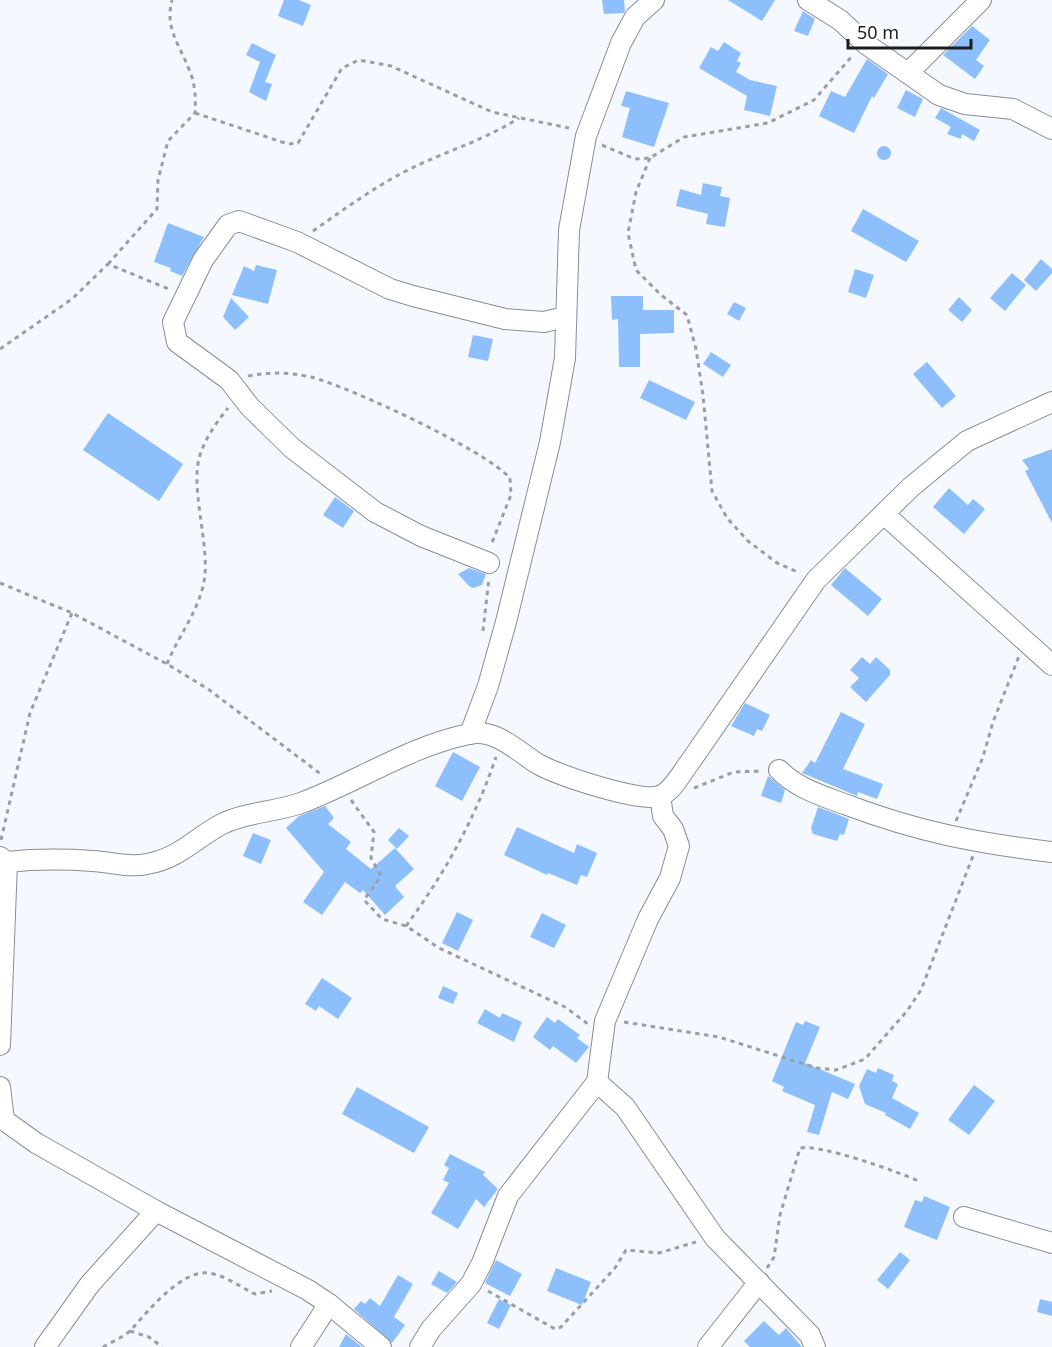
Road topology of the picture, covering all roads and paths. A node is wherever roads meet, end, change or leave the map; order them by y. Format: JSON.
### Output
{"nodes":[{"id":1,"x":172,"y":0,"type":"edge"},
{"id":2,"x":654,"y":0,"type":"edge"},
{"id":3,"x":808,"y":0,"type":"edge"},
{"id":4,"x":981,"y":0,"type":"edge"},
{"id":5,"x":866,"y":44,"type":"junction"},
{"id":6,"x":908,"y":73,"type":"junction"},
{"id":7,"x":195,"y":113,"type":"junction"},
{"id":8,"x":520,"y":117,"type":"junction"},
{"id":9,"x":1052,"y":129,"type":"edge"},
{"id":10,"x":586,"y":136,"type":"junction"},
{"id":11,"x":650,"y":158,"type":"junction"},
{"id":12,"x":297,"y":242,"type":"junction"},
{"id":13,"x":108,"y":264,"type":"junction"},
{"id":14,"x":184,"y":302,"type":"junction"},
{"id":15,"x":566,"y":317,"type":"junction"},
{"id":16,"x":0,"y":349,"type":"edge"},
{"id":17,"x":234,"y":386,"type":"junction"},
{"id":18,"x":1052,"y":402,"type":"edge"},
{"id":19,"x":885,"y":515,"type":"junction"},
{"id":20,"x":489,"y":563,"type":"junction"},
{"id":21,"x":816,"y":580,"type":"junction"},
{"id":22,"x":0,"y":583,"type":"edge"},
{"id":23,"x":72,"y":614,"type":"junction"},
{"id":24,"x":483,"y":636,"type":"dead end"},
{"id":25,"x":1027,"y":641,"type":"junction"},
{"id":26,"x":166,"y":664,"type":"junction"},
{"id":27,"x":1052,"y":665,"type":"edge"},
{"id":28,"x":470,"y":734,"type":"junction"},
{"id":29,"x":502,"y":741,"type":"junction"},
{"id":30,"x":779,"y":770,"type":"joint"},
{"id":31,"x":341,"y":785,"type":"junction"},
{"id":32,"x":665,"y":792,"type":"junction"},
{"id":33,"x":949,"y":837,"type":"junction"},
{"id":34,"x":978,"y":843,"type":"junction"},
{"id":35,"x":1052,"y":852,"type":"edge"},
{"id":36,"x":2,"y":854,"type":"edge"},
{"id":37,"x":406,"y":926,"type":"junction"},
{"id":38,"x":605,"y":1020,"type":"junction"},
{"id":39,"x":0,"y":1045,"type":"edge"},
{"id":40,"x":597,"y":1082,"type":"junction"},
{"id":41,"x":0,"y":1087,"type":"edge"},
{"id":42,"x":2,"y":1120,"type":"edge"},
{"id":43,"x":921,"y":1182,"type":"dead end"},
{"id":44,"x":156,"y":1211,"type":"junction"},
{"id":45,"x":964,"y":1217,"type":"dead end"},
{"id":46,"x":715,"y":1238,"type":"junction"},
{"id":47,"x":1052,"y":1243,"type":"edge"},
{"id":48,"x":759,"y":1282,"type":"junction"},
{"id":49,"x":294,"y":1283,"type":"junction"},
{"id":50,"x":471,"y":1284,"type":"junction"},
{"id":51,"x":329,"y":1304,"type":"junction"},
{"id":52,"x":130,"y":1331,"type":"junction"},
{"id":53,"x":45,"y":1347,"type":"edge"},
{"id":54,"x":103,"y":1347,"type":"edge"},
{"id":55,"x":162,"y":1347,"type":"edge"},
{"id":56,"x":301,"y":1347,"type":"edge"},
{"id":57,"x":381,"y":1347,"type":"edge"},
{"id":58,"x":420,"y":1347,"type":"edge"},
{"id":59,"x":708,"y":1347,"type":"edge"},
{"id":60,"x":815,"y":1347,"type":"edge"}],
"edges":[{"from":1,"to":7,"type":"path"},
{"from":2,"to":10,"type":"street"},
{"from":3,"to":5,"type":"street"},
{"from":4,"to":6,"type":"street"},
{"from":5,"to":6,"type":"street"},
{"from":5,"to":11,"type":"path"},
{"from":6,"to":9,"type":"street"},
{"from":7,"to":8,"type":"path"},
{"from":7,"to":13,"type":"path"},
{"from":8,"to":10,"type":"path"},
{"from":8,"to":12,"type":"path"},
{"from":10,"to":11,"type":"path"},
{"from":10,"to":15,"type":"street"},
{"from":11,"to":21,"type":"path"},
{"from":12,"to":14,"type":"street"},
{"from":12,"to":15,"type":"street"},
{"from":13,"to":14,"type":"path"},
{"from":13,"to":16,"type":"path"},
{"from":14,"to":17,"type":"street"},
{"from":15,"to":28,"type":"street"},
{"from":17,"to":20,"type":"street"},
{"from":17,"to":20,"type":"path"},
{"from":17,"to":26,"type":"path"},
{"from":18,"to":19,"type":"street"},
{"from":19,"to":21,"type":"street"},
{"from":19,"to":25,"type":"street"},
{"from":20,"to":24,"type":"path"},
{"from":21,"to":32,"type":"street"},
{"from":22,"to":23,"type":"path"},
{"from":23,"to":26,"type":"path"},
{"from":23,"to":36,"type":"path"},
{"from":25,"to":27,"type":"street"},
{"from":25,"to":33,"type":"path"},
{"from":26,"to":31,"type":"path"},
{"from":28,"to":29,"type":"street"},
{"from":28,"to":31,"type":"street"},
{"from":29,"to":32,"type":"street"},
{"from":29,"to":37,"type":"path"},
{"from":30,"to":32,"type":"path"},
{"from":30,"to":33,"type":"street"},
{"from":31,"to":36,"type":"street"},
{"from":31,"to":37,"type":"path"},
{"from":32,"to":38,"type":"street"},
{"from":33,"to":34,"type":"street"},
{"from":34,"to":35,"type":"street"},
{"from":34,"to":38,"type":"path"},
{"from":36,"to":39,"type":"street"},
{"from":37,"to":38,"type":"path"},
{"from":38,"to":40,"type":"street"},
{"from":40,"to":46,"type":"street"},
{"from":40,"to":50,"type":"street"},
{"from":41,"to":42,"type":"street"},
{"from":42,"to":44,"type":"street"},
{"from":43,"to":48,"type":"path"},
{"from":44,"to":49,"type":"street"},
{"from":44,"to":53,"type":"street"},
{"from":45,"to":47,"type":"street"},
{"from":46,"to":48,"type":"street"},
{"from":46,"to":50,"type":"path"},
{"from":48,"to":59,"type":"street"},
{"from":48,"to":60,"type":"street"},
{"from":49,"to":51,"type":"street"},
{"from":49,"to":52,"type":"path"},
{"from":50,"to":58,"type":"street"},
{"from":51,"to":56,"type":"street"},
{"from":51,"to":57,"type":"street"},
{"from":52,"to":54,"type":"path"},
{"from":52,"to":55,"type":"path"}]}
